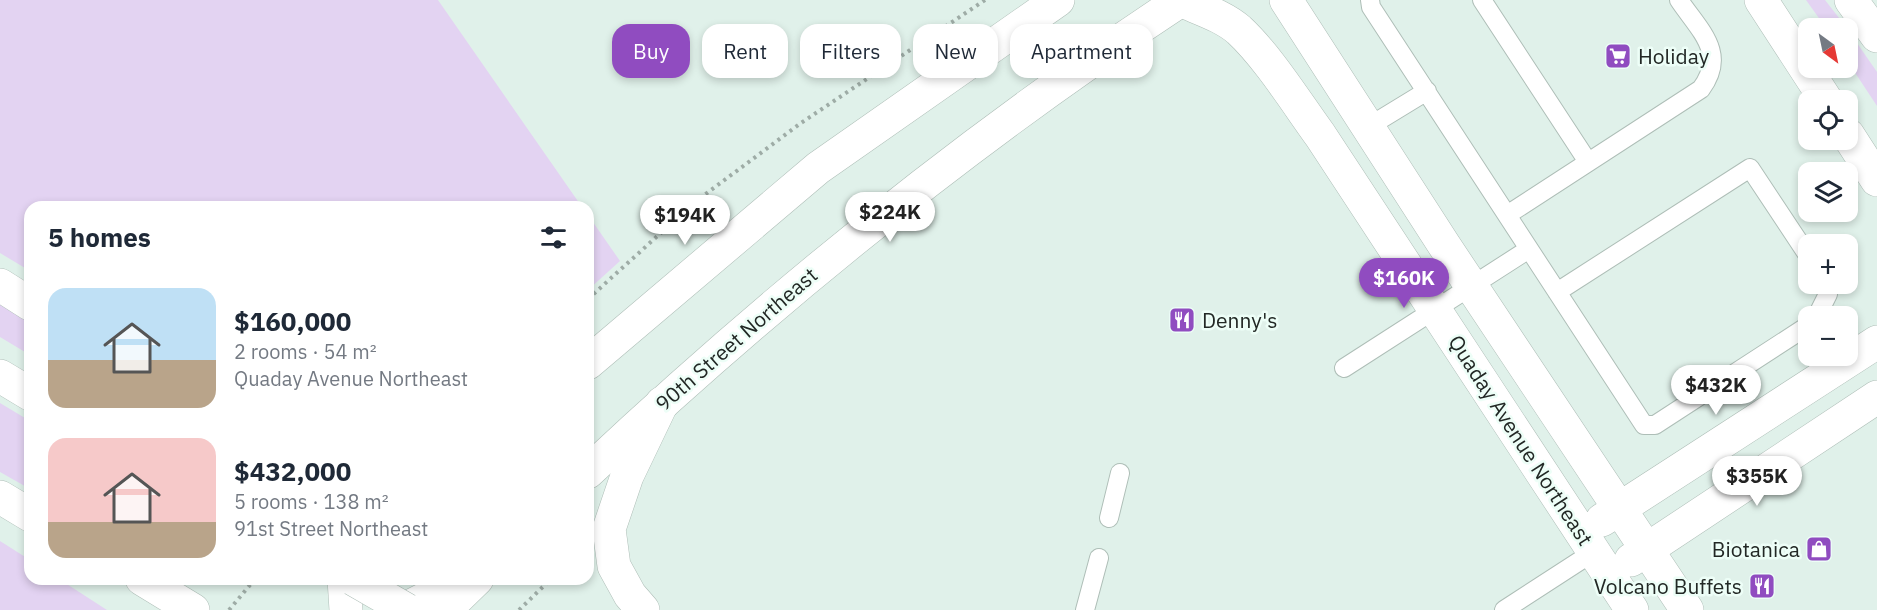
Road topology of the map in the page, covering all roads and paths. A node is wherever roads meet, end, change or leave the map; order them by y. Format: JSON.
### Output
{"nodes":[{"id":1,"x":984,"y":0,"type":"edge"},
{"id":2,"x":1058,"y":0,"type":"edge"},
{"id":3,"x":1181,"y":0,"type":"edge"},
{"id":4,"x":1286,"y":0,"type":"edge"},
{"id":5,"x":1370,"y":0,"type":"edge"},
{"id":6,"x":1482,"y":0,"type":"edge"},
{"id":7,"x":1679,"y":0,"type":"edge"},
{"id":8,"x":1761,"y":0,"type":"edge"},
{"id":9,"x":1851,"y":0,"type":"edge"},
{"id":10,"x":1877,"y":36,"type":"edge"},
{"id":11,"x":1820,"y":90,"type":"edge"},
{"id":12,"x":1427,"y":91,"type":"junction"},
{"id":13,"x":1368,"y":128,"type":"junction"},
{"id":14,"x":1858,"y":150,"type":"edge"},
{"id":15,"x":1588,"y":162,"type":"junction"},
{"id":16,"x":1877,"y":180,"type":"edge"},
{"id":17,"x":1507,"y":215,"type":"junction"},
{"id":18,"x":1798,"y":241,"type":"edge"},
{"id":19,"x":1529,"y":249,"type":"junction"},
{"id":20,"x":0,"y":285,"type":"edge"},
{"id":21,"x":1472,"y":287,"type":"junction"},
{"id":22,"x":1557,"y":292,"type":"junction"},
{"id":23,"x":594,"y":294,"type":"edge"},
{"id":24,"x":24,"y":300,"type":"edge"},
{"id":25,"x":1436,"y":310,"type":"junction"},
{"id":26,"x":1798,"y":332,"type":"edge"},
{"id":27,"x":1877,"y":342,"type":"edge"},
{"id":28,"x":594,"y":358,"type":"edge"},
{"id":29,"x":1344,"y":368,"type":"dead end"},
{"id":30,"x":0,"y":376,"type":"edge"},
{"id":31,"x":24,"y":390,"type":"edge"},
{"id":32,"x":1877,"y":398,"type":"edge"},
{"id":33,"x":662,"y":403,"type":"junction"},
{"id":34,"x":594,"y":466,"type":"edge"},
{"id":35,"x":1120,"y":473,"type":"dead end"},
{"id":36,"x":0,"y":497,"type":"edge"},
{"id":37,"x":1621,"y":508,"type":"junction"},
{"id":38,"x":24,"y":511,"type":"edge"},
{"id":39,"x":1109,"y":518,"type":"dead end"},
{"id":40,"x":1648,"y":549,"type":"junction"},
{"id":41,"x":1596,"y":552,"type":"junction"},
{"id":42,"x":1099,"y":558,"type":"dead end"},
{"id":43,"x":152,"y":585,"type":"edge"},
{"id":44,"x":250,"y":585,"type":"edge"},
{"id":45,"x":391,"y":585,"type":"edge"},
{"id":46,"x":453,"y":585,"type":"edge"},
{"id":47,"x":471,"y":585,"type":"edge"},
{"id":48,"x":545,"y":585,"type":"edge"},
{"id":49,"x":349,"y":593,"type":"edge"},
{"id":50,"x":193,"y":610,"type":"edge"},
{"id":51,"x":229,"y":610,"type":"edge"},
{"id":52,"x":381,"y":610,"type":"edge"},
{"id":53,"x":405,"y":610,"type":"edge"},
{"id":54,"x":445,"y":610,"type":"edge"},
{"id":55,"x":519,"y":610,"type":"edge"},
{"id":56,"x":642,"y":610,"type":"edge"},
{"id":57,"x":1085,"y":610,"type":"edge"},
{"id":58,"x":1504,"y":610,"type":"edge"},
{"id":59,"x":1632,"y":610,"type":"edge"},
{"id":60,"x":1687,"y":610,"type":"edge"}],
"edges":[{"from":1,"to":23,"type":"path"},
{"from":2,"to":28,"type":"main road"},
{"from":3,"to":25,"type":"main road","name":"Quaday Avenue Northeast"},
{"from":3,"to":33,"type":"main road","name":"90th Street Northeast"},
{"from":4,"to":13,"type":"main road","name":"Quaday Avenue Northeast"},
{"from":5,"to":12,"type":"lane"},
{"from":6,"to":15,"type":"lane"},
{"from":7,"to":15,"type":"lane"},
{"from":8,"to":11,"type":"main road"},
{"from":9,"to":10,"type":"main road"},
{"from":12,"to":13,"type":"lane"},
{"from":12,"to":17,"type":"lane"},
{"from":13,"to":21,"type":"main road","name":"Quaday Avenue Northeast"},
{"from":14,"to":16,"type":"main road"},
{"from":15,"to":17,"type":"lane"},
{"from":17,"to":19,"type":"lane"},
{"from":18,"to":22,"type":"lane"},
{"from":19,"to":21,"type":"lane"},
{"from":19,"to":22,"type":"lane"},
{"from":20,"to":24,"type":"main road"},
{"from":21,"to":25,"type":"lane"},
{"from":21,"to":37,"type":"main road","name":"Quaday Avenue Northeast"},
{"from":22,"to":26,"type":"lane"},
{"from":25,"to":29,"type":"lane"},
{"from":25,"to":41,"type":"main road","name":"Quaday Avenue Northeast"},
{"from":27,"to":37,"type":"main road"},
{"from":30,"to":31,"type":"main road"},
{"from":32,"to":40,"type":"main road"},
{"from":33,"to":34,"type":"main road","name":"90th Street Northeast"},
{"from":33,"to":56,"type":"main road"},
{"from":35,"to":39,"type":"lane"},
{"from":36,"to":38,"type":"main road"},
{"from":37,"to":40,"type":"main road","name":"Quaday Avenue Northeast"},
{"from":37,"to":41,"type":"main road"},
{"from":40,"to":41,"type":"main road"},
{"from":40,"to":60,"type":"main road","name":"Quaday Avenue Northeast"},
{"from":41,"to":58,"type":"lane"},
{"from":41,"to":59,"type":"main road","name":"Quaday Avenue Northeast"},
{"from":42,"to":57,"type":"lane"},
{"from":43,"to":50,"type":"main road"},
{"from":44,"to":51,"type":"path"},
{"from":45,"to":52,"type":"main road"},
{"from":46,"to":53,"type":"main road"},
{"from":47,"to":54,"type":"main road"},
{"from":48,"to":55,"type":"path"},
{"from":49,"to":53,"type":"main road","bridge":true}]}
